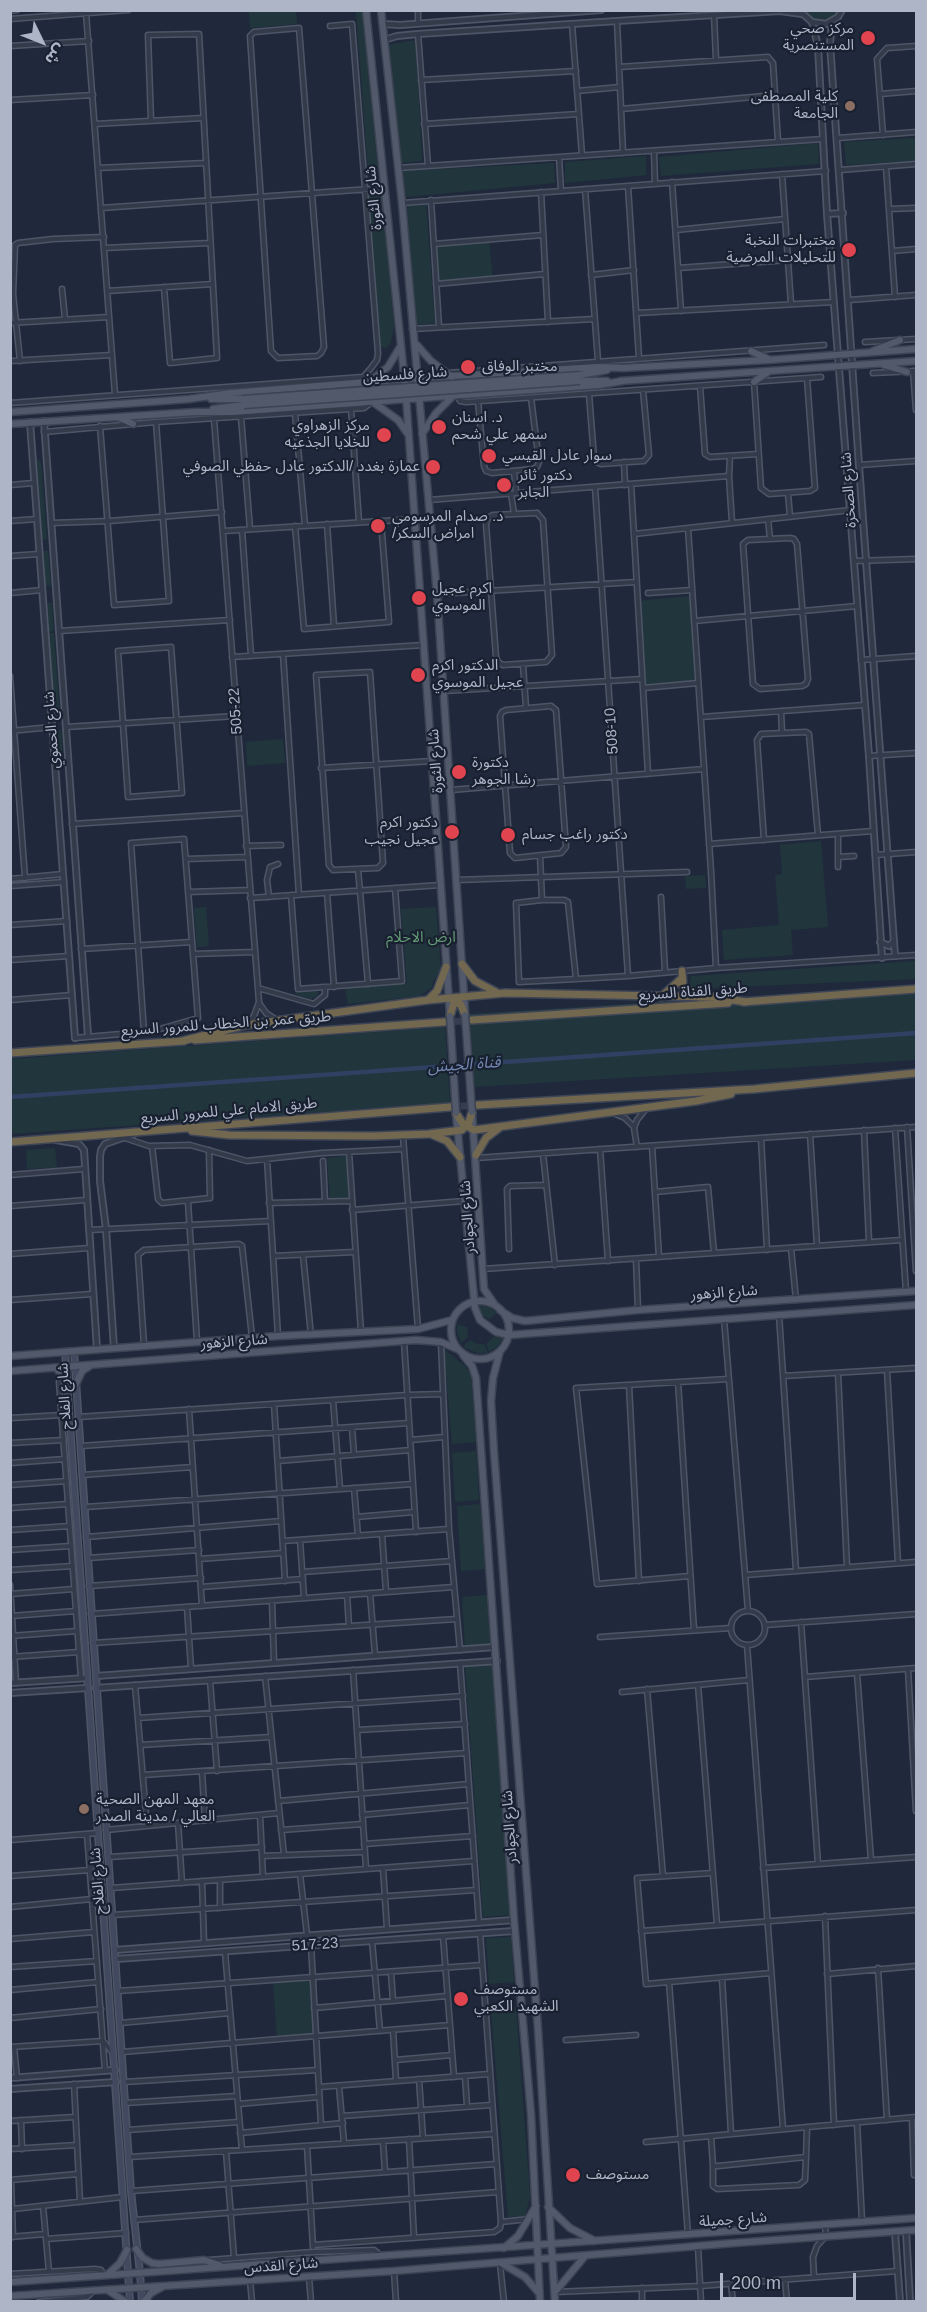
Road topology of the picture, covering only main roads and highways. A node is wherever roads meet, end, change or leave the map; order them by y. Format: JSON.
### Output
{"nodes":[{"id":1,"x":366,"y":10,"type":"edge"},
{"id":2,"x":381,"y":10,"type":"edge"},
{"id":3,"x":392,"y":108,"type":"junction"},
{"id":4,"x":376,"y":110,"type":"junction"},
{"id":5,"x":900,"y":340,"type":"road end"},
{"id":6,"x":414,"y":341,"type":"junction"},
{"id":7,"x":401,"y":346,"type":"junction"},
{"id":8,"x":916,"y":349,"type":"edge"},
{"id":9,"x":751,"y":351,"type":"road end"},
{"id":10,"x":870,"y":352,"type":"junction"},
{"id":11,"x":768,"y":360,"type":"junction"},
{"id":12,"x":916,"y":361,"type":"edge"},
{"id":13,"x":881,"y":364,"type":"junction"},
{"id":14,"x":623,"y":368,"type":"junction"},
{"id":15,"x":771,"y":371,"type":"junction"},
{"id":16,"x":912,"y":371,"type":"edge"},
{"id":17,"x":450,"y":375,"type":"junction"},
{"id":18,"x":580,"y":378,"type":"junction"},
{"id":19,"x":366,"y":380,"type":"junction"},
{"id":20,"x":418,"y":381,"type":"junction"},
{"id":21,"x":623,"y":381,"type":"junction"},
{"id":22,"x":405,"y":382,"type":"junction"},
{"id":23,"x":754,"y":382,"type":"road end"},
{"id":24,"x":455,"y":395,"type":"junction"},
{"id":25,"x":419,"y":397,"type":"junction"},
{"id":26,"x":406,"y":398,"type":"junction"},
{"id":27,"x":189,"y":399,"type":"junction"},
{"id":28,"x":244,"y":402,"type":"junction"},
{"id":29,"x":372,"y":402,"type":"junction"},
{"id":30,"x":10,"y":412,"type":"edge"},
{"id":31,"x":195,"y":412,"type":"junction"},
{"id":32,"x":117,"y":417,"type":"junction"},
{"id":33,"x":10,"y":424,"type":"edge"},
{"id":34,"x":133,"y":424,"type":"road end"},
{"id":35,"x":422,"y":434,"type":"junction"},
{"id":36,"x":409,"y":435,"type":"junction"},
{"id":37,"x":433,"y":553,"type":"junction"},
{"id":38,"x":417,"y":554,"type":"junction"},
{"id":39,"x":462,"y":964,"type":"junction"},
{"id":40,"x":447,"y":967,"type":"junction"},
{"id":41,"x":682,"y":971,"type":"road end"},
{"id":42,"x":681,"y":980,"type":"junction"},
{"id":43,"x":916,"y":989,"type":"edge"},
{"id":44,"x":505,"y":993,"type":"junction"},
{"id":45,"x":661,"y":997,"type":"junction"},
{"id":46,"x":701,"y":998,"type":"junction"},
{"id":47,"x":428,"y":1000,"type":"junction"},
{"id":48,"x":456,"y":1000,"type":"junction"},
{"id":49,"x":746,"y":1002,"type":"junction"},
{"id":50,"x":465,"y":1015,"type":"joint"},
{"id":51,"x":447,"y":1019,"type":"junction"},
{"id":52,"x":472,"y":1020,"type":"tunnel mouth"},
{"id":53,"x":182,"y":1041,"type":"junction"},
{"id":54,"x":10,"y":1053,"type":"edge"},
{"id":55,"x":916,"y":1073,"type":"edge"},
{"id":56,"x":754,"y":1089,"type":"junction"},
{"id":57,"x":478,"y":1105,"type":"tunnel mouth"},
{"id":58,"x":450,"y":1107,"type":"tunnel mouth"},
{"id":59,"x":472,"y":1112,"type":"joint"},
{"id":60,"x":456,"y":1113,"type":"joint"},
{"id":61,"x":466,"y":1127,"type":"junction"},
{"id":62,"x":501,"y":1127,"type":"junction"},
{"id":63,"x":178,"y":1129,"type":"junction"},
{"id":64,"x":428,"y":1134,"type":"junction"},
{"id":65,"x":10,"y":1142,"type":"edge"},
{"id":66,"x":476,"y":1156,"type":"junction"},
{"id":67,"x":460,"y":1157,"type":"junction"},
{"id":68,"x":916,"y":1292,"type":"edge"},
{"id":69,"x":473,"y":1302,"type":"junction"},
{"id":70,"x":916,"y":1305,"type":"edge"},
{"id":71,"x":497,"y":1308,"type":"junction"},
{"id":72,"x":590,"y":1315,"type":"junction"},
{"id":73,"x":452,"y":1320,"type":"junction"},
{"id":74,"x":591,"y":1328,"type":"junction"},
{"id":75,"x":508,"y":1335,"type":"junction"},
{"id":76,"x":74,"y":1351,"type":"junction"},
{"id":77,"x":500,"y":1351,"type":"junction"},
{"id":78,"x":65,"y":1352,"type":"junction"},
{"id":79,"x":460,"y":1352,"type":"junction"},
{"id":80,"x":10,"y":1356,"type":"edge"},
{"id":81,"x":91,"y":1366,"type":"junction"},
{"id":82,"x":66,"y":1367,"type":"junction"},
{"id":83,"x":75,"y":1367,"type":"junction"},
{"id":84,"x":57,"y":1369,"type":"junction"},
{"id":85,"x":10,"y":1371,"type":"edge"},
{"id":86,"x":67,"y":1382,"type":"junction"},
{"id":87,"x":76,"y":1384,"type":"junction"},
{"id":88,"x":69,"y":1404,"type":"junction"},
{"id":89,"x":61,"y":1405,"type":"road end"},
{"id":90,"x":543,"y":2112,"type":"junction"},
{"id":91,"x":531,"y":2114,"type":"junction"},
{"id":92,"x":536,"y":2206,"type":"junction"},
{"id":93,"x":548,"y":2207,"type":"junction"},
{"id":94,"x":916,"y":2218,"type":"edge"},
{"id":95,"x":916,"y":2230,"type":"edge"},
{"id":96,"x":596,"y":2241,"type":"junction"},
{"id":97,"x":551,"y":2245,"type":"junction"},
{"id":98,"x":537,"y":2246,"type":"junction"},
{"id":99,"x":504,"y":2248,"type":"junction"},
{"id":100,"x":136,"y":2249,"type":"junction"},
{"id":101,"x":127,"y":2250,"type":"junction"},
{"id":102,"x":586,"y":2256,"type":"junction"},
{"id":103,"x":552,"y":2258,"type":"junction"},
{"id":104,"x":537,"y":2259,"type":"junction"},
{"id":105,"x":316,"y":2260,"type":"junction"},
{"id":106,"x":500,"y":2263,"type":"junction"},
{"id":107,"x":222,"y":2266,"type":"junction"},
{"id":108,"x":141,"y":2273,"type":"junction"},
{"id":109,"x":128,"y":2274,"type":"junction"},
{"id":110,"x":106,"y":2275,"type":"junction"},
{"id":111,"x":312,"y":2276,"type":"junction"},
{"id":112,"x":10,"y":2282,"type":"edge"},
{"id":113,"x":164,"y":2286,"type":"junction"},
{"id":114,"x":129,"y":2288,"type":"junction"},
{"id":115,"x":140,"y":2288,"type":"junction"},
{"id":116,"x":107,"y":2290,"type":"junction"},
{"id":117,"x":555,"y":2292,"type":"junction"},
{"id":118,"x":540,"y":2294,"type":"junction"},
{"id":119,"x":10,"y":2296,"type":"edge"},
{"id":120,"x":128,"y":2301,"type":"edge"},
{"id":121,"x":143,"y":2301,"type":"edge"},
{"id":122,"x":540,"y":2301,"type":"edge"},
{"id":123,"x":555,"y":2301,"type":"edge"}],
"edges":[{"from":1,"to":4,"type":"main road","name":"شارع الثورة"},
{"from":2,"to":3,"type":"main road","name":"شارع الثورة"},
{"from":3,"to":4,"type":"main road"},
{"from":3,"to":6,"type":"main road","name":"شارع الثورة"},
{"from":4,"to":7,"type":"main road","name":"شارع الثورة"},
{"from":5,"to":10,"type":"main road"},
{"from":6,"to":17,"type":"main road"},
{"from":6,"to":20,"type":"main road","name":"شارع الثورة"},
{"from":7,"to":19,"type":"main road"},
{"from":7,"to":22,"type":"main road","name":"شارع الثورة"},
{"from":8,"to":10,"type":"main road","name":"شارع فلسطين"},
{"from":9,"to":11,"type":"main road"},
{"from":10,"to":11,"type":"main road","name":"شارع فلسطين"},
{"from":11,"to":14,"type":"main road","name":"شارع فلسطين"},
{"from":12,"to":13,"type":"main road","name":"شارع فلسطين"},
{"from":13,"to":15,"type":"main road","name":"شارع فلسطين"},
{"from":13,"to":16,"type":"main road"},
{"from":14,"to":17,"type":"main road","name":"شارع فلسطين"},
{"from":14,"to":18,"type":"main road","name":"شارع فلسطين"},
{"from":15,"to":21,"type":"main road","name":"شارع فلسطين"},
{"from":15,"to":23,"type":"main road"},
{"from":17,"to":20,"type":"main road","name":"شارع فلسطين"},
{"from":18,"to":21,"type":"main road","name":"شارع فلسطين"},
{"from":18,"to":28,"type":"main road","name":"شارع فلسطين","bridge":true},
{"from":19,"to":22,"type":"main road","name":"شارع فلسطين"},
{"from":19,"to":27,"type":"main road","name":"شارع فلسطين"},
{"from":20,"to":22,"type":"main road","name":"شارع فلسطين"},
{"from":21,"to":24,"type":"main road","name":"شارع فلسطين"},
{"from":24,"to":25,"type":"main road","name":"شارع فلسطين"},
{"from":24,"to":35,"type":"main road"},
{"from":25,"to":26,"type":"main road","name":"شارع فلسطين"},
{"from":25,"to":35,"type":"main road","name":"شارع الثورة"},
{"from":26,"to":29,"type":"main road","name":"شارع فلسطين"},
{"from":26,"to":36,"type":"main road","name":"شارع الثورة"},
{"from":27,"to":28,"type":"main road","name":"شارع فلسطين"},
{"from":27,"to":30,"type":"main road","name":"شارع فلسطين"},
{"from":28,"to":31,"type":"main road","name":"شارع فلسطين"},
{"from":29,"to":31,"type":"main road","name":"شارع فلسطين"},
{"from":29,"to":36,"type":"main road"},
{"from":31,"to":32,"type":"main road","name":"شارع فلسطين"},
{"from":32,"to":33,"type":"main road","name":"شارع فلسطين"},
{"from":32,"to":34,"type":"main road"},
{"from":35,"to":37,"type":"main road","name":"شارع الثورة"},
{"from":36,"to":38,"type":"main road","name":"شارع الثورة"},
{"from":37,"to":38,"type":"main road"},
{"from":37,"to":39,"type":"main road","name":"شارع الثورة"},
{"from":38,"to":40,"type":"main road","name":"شارع الثورة"},
{"from":39,"to":44,"type":"highway"},
{"from":39,"to":48,"type":"main road","name":"شارع الثورة"},
{"from":40,"to":47,"type":"highway"},
{"from":40,"to":48,"type":"main road","name":"شارع الثورة"},
{"from":41,"to":42,"type":"highway"},
{"from":42,"to":45,"type":"highway"},
{"from":42,"to":46,"type":"highway"},
{"from":43,"to":49,"type":"highway","name":"طريق القناة السريع"},
{"from":44,"to":45,"type":"highway"},
{"from":44,"to":48,"type":"highway"},
{"from":45,"to":46,"type":"highway"},
{"from":46,"to":49,"type":"highway"},
{"from":47,"to":48,"type":"highway"},
{"from":47,"to":53,"type":"highway"},
{"from":48,"to":50,"type":"highway"},
{"from":48,"to":51,"type":"highway"},
{"from":49,"to":52,"type":"highway","name":"طريق القناة السريع"},
{"from":50,"to":59,"type":"main road","bridge":true},
{"from":51,"to":53,"type":"highway","name":"طريق عمر بن الخطاب للمرور السريع"},
{"from":51,"to":60,"type":"main road","bridge":true},
{"from":53,"to":54,"type":"highway","name":"طريق عمر بن الخطاب للمرور السريع"},
{"from":55,"to":56,"type":"highway"},
{"from":56,"to":57,"type":"highway"},
{"from":56,"to":62,"type":"highway"},
{"from":58,"to":63,"type":"highway","name":"طريق الامام علي للمرور السريع"},
{"from":59,"to":61,"type":"highway"},
{"from":60,"to":61,"type":"highway"},
{"from":61,"to":62,"type":"highway"},
{"from":61,"to":64,"type":"highway"},
{"from":61,"to":66,"type":"main road","name":"شارع الچوادر"},
{"from":61,"to":67,"type":"main road","name":"شارع الچوادر"},
{"from":62,"to":66,"type":"highway"},
{"from":63,"to":64,"type":"highway"},
{"from":63,"to":65,"type":"highway","name":"طريق الامام علي للمرور السريع"},
{"from":64,"to":67,"type":"highway"},
{"from":66,"to":71,"type":"main road","name":"شارع الچوادر"},
{"from":67,"to":69,"type":"main road","name":"شارع الچوادر"},
{"from":68,"to":72,"type":"main road","name":"شارع الزهور"},
{"from":69,"to":71,"type":"main road","name":"شارع الزهور"},
{"from":69,"to":73,"type":"main road"},
{"from":69,"to":75,"type":"main road"},
{"from":70,"to":74,"type":"main road","name":"شارع الزهور"},
{"from":71,"to":72,"type":"main road","name":"شارع الزهور"},
{"from":71,"to":75,"type":"main road","name":"شارع الچوادر"},
{"from":72,"to":74,"type":"main road"},
{"from":73,"to":76,"type":"main road","name":"شارع الزهور"},
{"from":73,"to":79,"type":"main road","name":"شارع الچوادر"},
{"from":74,"to":75,"type":"main road","name":"شارع الزهور"},
{"from":75,"to":77,"type":"main road","name":"شارع الچوادر"},
{"from":76,"to":78,"type":"main road","name":"شارع الزهور"},
{"from":76,"to":83,"type":"main road","name":"شارع الفلاح"},
{"from":77,"to":79,"type":"main road"},
{"from":77,"to":90,"type":"main road","name":"شارع الچوادر"},
{"from":78,"to":80,"type":"main road","name":"شارع الزهور"},
{"from":78,"to":82,"type":"main road","name":"شارع الفلاح"},
{"from":79,"to":81,"type":"main road","name":"شارع الزهور"},
{"from":79,"to":91,"type":"main road","name":"شارع الچوادر"},
{"from":81,"to":83,"type":"main road","name":"شارع الزهور"},
{"from":81,"to":87,"type":"main road"},
{"from":82,"to":83,"type":"main road","name":"شارع الزهور"},
{"from":82,"to":84,"type":"main road","name":"شارع الزهور"},
{"from":82,"to":86,"type":"main road","name":"شارع الفلاح"},
{"from":83,"to":87,"type":"main road","name":"شارع الفلاح"},
{"from":84,"to":85,"type":"main road","name":"شارع الزهور"},
{"from":84,"to":86,"type":"main road"},
{"from":86,"to":88,"type":"main road","name":"شارع الفلاح"},
{"from":87,"to":100,"type":"main road","name":"شارع الفلاح"},
{"from":88,"to":89,"type":"main road"},
{"from":88,"to":101,"type":"main road","name":"شارع الفلاح"},
{"from":90,"to":91,"type":"main road"},
{"from":90,"to":93,"type":"main road","name":"شارع الچوادر"},
{"from":91,"to":92,"type":"main road","name":"شارع الچوادر"},
{"from":92,"to":98,"type":"main road","name":"شارع الچوادر"},
{"from":92,"to":99,"type":"main road"},
{"from":93,"to":96,"type":"main road"},
{"from":93,"to":97,"type":"main road","name":"شارع الچوادر"},
{"from":94,"to":96,"type":"main road","name":"شارع جميلة"},
{"from":95,"to":102,"type":"main road","name":"شارع جميلة"},
{"from":96,"to":97,"type":"main road","name":"شارع جميلة"},
{"from":97,"to":98,"type":"main road","name":"شارع القدس"},
{"from":97,"to":103,"type":"main road","name":"شارع الچوادر"},
{"from":98,"to":99,"type":"main road","name":"شارع القدس"},
{"from":98,"to":104,"type":"main road","name":"شارع الچوادر"},
{"from":99,"to":105,"type":"main road","name":"شارع القدس"},
{"from":100,"to":107,"type":"main road"},
{"from":100,"to":108,"type":"main road","name":"شارع الفلاح"},
{"from":101,"to":109,"type":"main road","name":"شارع الفلاح"},
{"from":101,"to":110,"type":"main road"},
{"from":102,"to":103,"type":"main road","name":"شارع جميلة"},
{"from":102,"to":117,"type":"main road"},
{"from":103,"to":104,"type":"main road","name":"شارع القدس"},
{"from":103,"to":117,"type":"main road","name":"شارع الچوادر"},
{"from":104,"to":106,"type":"main road","name":"شارع القدس"},
{"from":104,"to":118,"type":"main road","name":"شارع الچوادر"},
{"from":105,"to":107,"type":"main road","name":"شارع القدس"},
{"from":105,"to":111,"type":"main road"},
{"from":106,"to":111,"type":"main road","name":"شارع القدس"},
{"from":106,"to":118,"type":"main road"},
{"from":107,"to":108,"type":"main road","name":"شارع القدس"},
{"from":108,"to":109,"type":"main road","name":"شارع القدس"},
{"from":108,"to":115,"type":"main road","name":"شارع الفلاح"},
{"from":109,"to":110,"type":"main road","name":"شارع القدس"},
{"from":109,"to":114,"type":"main road","name":"شارع الفلاح"},
{"from":110,"to":112,"type":"main road","name":"شارع القدس"},
{"from":111,"to":113,"type":"main road","name":"شارع القدس"},
{"from":113,"to":115,"type":"main road","name":"شارع القدس"},
{"from":113,"to":121,"type":"main road"},
{"from":114,"to":115,"type":"main road","name":"شارع القدس"},
{"from":114,"to":116,"type":"main road","name":"شارع القدس"},
{"from":114,"to":120,"type":"main road","name":"شارع الفلاح"},
{"from":115,"to":121,"type":"main road","name":"شارع الفلاح"},
{"from":116,"to":119,"type":"main road","name":"شارع القدس"},
{"from":116,"to":120,"type":"main road"},
{"from":117,"to":123,"type":"main road","name":"شارع الچوادر"},
{"from":118,"to":122,"type":"main road","name":"شارع الچوادر"}]}
